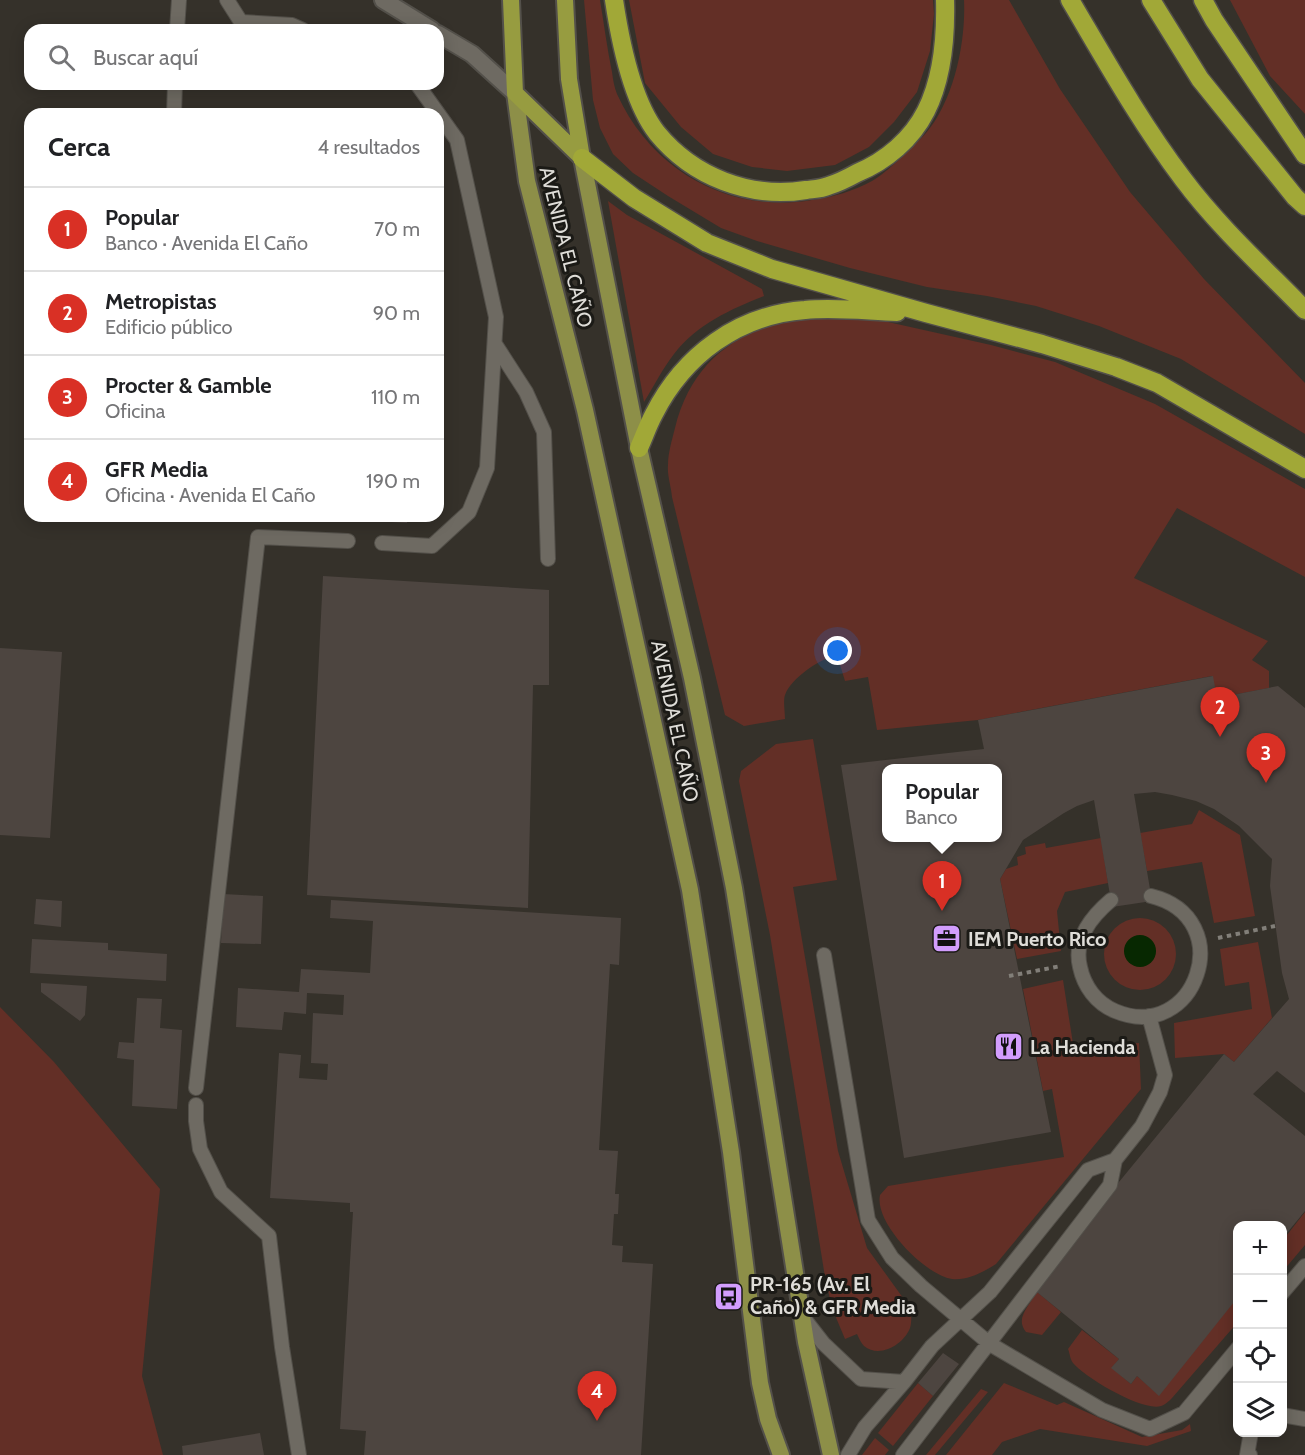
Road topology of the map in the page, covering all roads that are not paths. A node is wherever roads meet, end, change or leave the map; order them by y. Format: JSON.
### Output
{"nodes":[{"id":1,"x":179,"y":0,"type":"edge"},
{"id":2,"x":227,"y":0,"type":"edge"},
{"id":3,"x":383,"y":0,"type":"edge"},
{"id":4,"x":511,"y":0,"type":"edge"},
{"id":5,"x":565,"y":0,"type":"edge"},
{"id":6,"x":614,"y":0,"type":"edge"},
{"id":7,"x":945,"y":0,"type":"edge"},
{"id":8,"x":1070,"y":0,"type":"edge"},
{"id":9,"x":1151,"y":0,"type":"edge"},
{"id":10,"x":1203,"y":0,"type":"edge"},
{"id":11,"x":177,"y":24,"type":"edge"},
{"id":12,"x":275,"y":24,"type":"edge"},
{"id":13,"x":422,"y":24,"type":"edge"},
{"id":14,"x":444,"y":38,"type":"edge"},
{"id":15,"x":175,"y":90,"type":"edge"},
{"id":16,"x":421,"y":90,"type":"edge"},
{"id":17,"x":515,"y":93,"type":"junction"},
{"id":18,"x":174,"y":108,"type":"edge"},
{"id":19,"x":434,"y":108,"type":"edge"},
{"id":20,"x":444,"y":122,"type":"edge"},
{"id":21,"x":1305,"y":155,"type":"edge"},
{"id":22,"x":582,"y":158,"type":"junction"},
{"id":23,"x":1305,"y":206,"type":"edge"},
{"id":24,"x":1305,"y":310,"type":"edge"},
{"id":25,"x":926,"y":313,"type":"junction"},
{"id":26,"x":495,"y":344,"type":"junction"},
{"id":27,"x":639,"y":448,"type":"junction"},
{"id":28,"x":1305,"y":469,"type":"edge"},
{"id":29,"x":348,"y":541,"type":"dead end"},
{"id":30,"x":382,"y":543,"type":"dead end"},
{"id":31,"x":548,"y":559,"type":"dead end"},
{"id":32,"x":1151,"y":896,"type":"dead end"},
{"id":33,"x":1111,"y":900,"type":"dead end"},
{"id":34,"x":824,"y":955,"type":"dead end"},
{"id":35,"x":1149,"y":1016,"type":"junction"},
{"id":36,"x":196,"y":1088,"type":"dead end"},
{"id":37,"x":196,"y":1105,"type":"dead end"},
{"id":38,"x":1115,"y":1160,"type":"junction"},
{"id":39,"x":1305,"y":1266,"type":"edge"},
{"id":40,"x":1287,"y":1287,"type":"edge"},
{"id":41,"x":801,"y":1316,"type":"junction"},
{"id":42,"x":961,"y":1319,"type":"junction"},
{"id":43,"x":990,"y":1344,"type":"junction"},
{"id":44,"x":1233,"y":1354,"type":"edge"},
{"id":45,"x":904,"y":1382,"type":"junction"},
{"id":46,"x":1287,"y":1415,"type":"edge"},
{"id":47,"x":1305,"y":1419,"type":"edge"},
{"id":48,"x":1250,"y":1437,"type":"edge"},
{"id":49,"x":299,"y":1455,"type":"edge"},
{"id":50,"x":781,"y":1455,"type":"edge"},
{"id":51,"x":831,"y":1455,"type":"edge"},
{"id":52,"x":848,"y":1455,"type":"edge"},
{"id":53,"x":903,"y":1455,"type":"edge"},
{"id":54,"x":1250,"y":1455,"type":"edge"}],
"edges":[{"from":1,"to":11,"type":"lane"},
{"from":2,"to":12,"type":"lane"},
{"from":3,"to":13,"type":"street"},
{"from":4,"to":17,"type":"highway","name":"AVENIDA EL CAÑO"},
{"from":5,"to":22,"type":"highway","name":"AVENIDA EL CAÑO"},
{"from":6,"to":7,"type":"highway"},
{"from":8,"to":24,"type":"highway"},
{"from":9,"to":23,"type":"highway"},
{"from":10,"to":21,"type":"highway"},
{"from":14,"to":17,"type":"street"},
{"from":15,"to":18,"type":"lane"},
{"from":16,"to":19,"type":"lane"},
{"from":17,"to":22,"type":"highway"},
{"from":17,"to":50,"type":"main road","name":"AVENIDA EL CAÑO"},
{"from":20,"to":26,"type":"lane"},
{"from":22,"to":25,"type":"highway"},
{"from":22,"to":27,"type":"main road","name":"AVENIDA EL CAÑO"},
{"from":25,"to":27,"type":"highway"},
{"from":25,"to":28,"type":"highway"},
{"from":26,"to":30,"type":"lane"},
{"from":26,"to":31,"type":"lane"},
{"from":27,"to":41,"type":"main road","name":"AVENIDA EL CAÑO"},
{"from":29,"to":36,"type":"lane"},
{"from":32,"to":35,"type":"lane"},
{"from":33,"to":35,"type":"lane"},
{"from":34,"to":42,"type":"lane"},
{"from":35,"to":38,"type":"lane"},
{"from":37,"to":49,"type":"lane"},
{"from":38,"to":42,"type":"lane"},
{"from":38,"to":43,"type":"lane"},
{"from":39,"to":40,"type":"lane"},
{"from":41,"to":45,"type":"lane"},
{"from":41,"to":51,"type":"main road","name":"AVENIDA EL CAÑO"},
{"from":42,"to":43,"type":"lane"},
{"from":42,"to":45,"type":"lane"},
{"from":43,"to":44,"type":"lane"},
{"from":43,"to":53,"type":"lane"},
{"from":45,"to":52,"type":"lane"},
{"from":46,"to":47,"type":"lane"},
{"from":48,"to":54,"type":"lane"}]}
